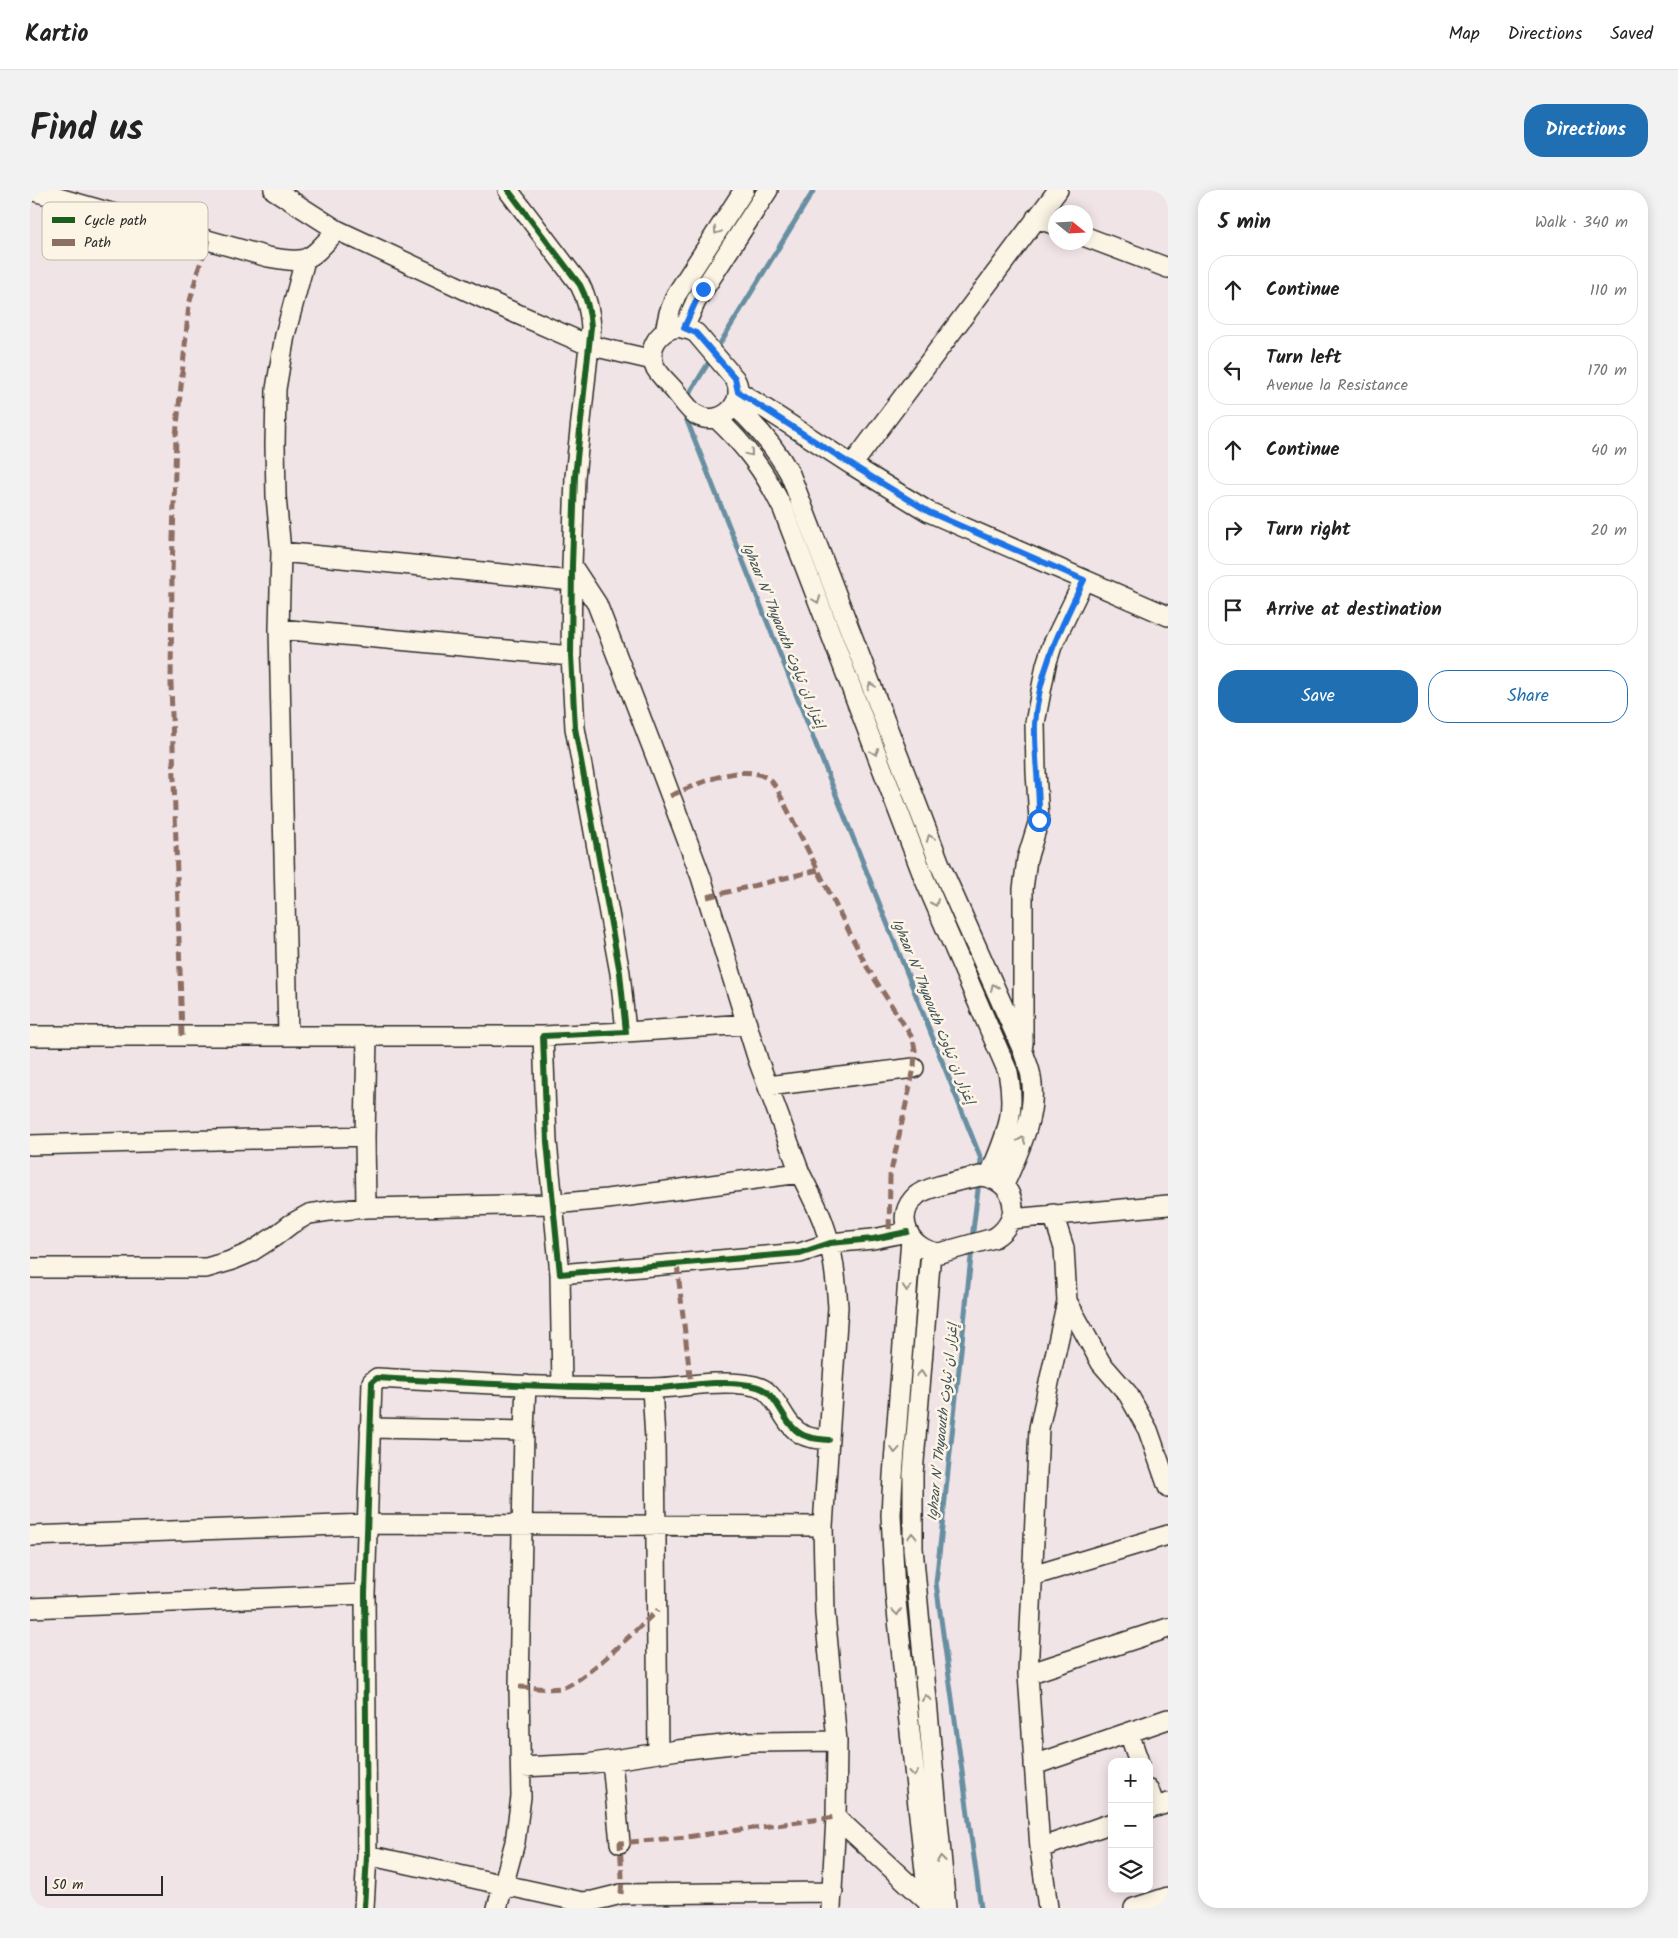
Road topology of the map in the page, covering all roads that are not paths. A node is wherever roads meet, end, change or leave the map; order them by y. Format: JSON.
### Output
{"nodes":[{"id":1,"x":30,"y":190,"type":"edge"},
{"id":2,"x":274,"y":190,"type":"edge"},
{"id":3,"x":508,"y":190,"type":"edge"},
{"id":4,"x":744,"y":190,"type":"edge"},
{"id":5,"x":768,"y":190,"type":"edge"},
{"id":6,"x":1058,"y":190,"type":"edge"},
{"id":7,"x":73,"y":202,"type":"edge"},
{"id":8,"x":1036,"y":218,"type":"junction"},
{"id":9,"x":1048,"y":222,"type":"edge"},
{"id":10,"x":337,"y":230,"type":"junction"},
{"id":11,"x":208,"y":240,"type":"edge"},
{"id":12,"x":1093,"y":240,"type":"edge"},
{"id":13,"x":305,"y":260,"type":"junction"},
{"id":14,"x":1168,"y":268,"type":"edge"},
{"id":15,"x":665,"y":331,"type":"junction"},
{"id":16,"x":690,"y":331,"type":"junction"},
{"id":17,"x":588,"y":345,"type":"junction"},
{"id":18,"x":656,"y":366,"type":"junction"},
{"id":19,"x":736,"y":392,"type":"junction"},
{"id":20,"x":716,"y":418,"type":"junction"},
{"id":21,"x":852,"y":465,"type":"junction"},
{"id":22,"x":281,"y":552,"type":"junction"},
{"id":23,"x":572,"y":573,"type":"junction"},
{"id":24,"x":1084,"y":580,"type":"junction"},
{"id":25,"x":1168,"y":616,"type":"edge"},
{"id":26,"x":279,"y":629,"type":"junction"},
{"id":27,"x":571,"y":656,"type":"junction"},
{"id":28,"x":748,"y":1024,"type":"junction"},
{"id":29,"x":626,"y":1032,"type":"junction"},
{"id":30,"x":30,"y":1036,"type":"edge"},
{"id":31,"x":288,"y":1036,"type":"junction"},
{"id":32,"x":367,"y":1036,"type":"junction"},
{"id":33,"x":543,"y":1036,"type":"junction"},
{"id":34,"x":1023,"y":1051,"type":"junction"},
{"id":35,"x":914,"y":1068,"type":"dead end"},
{"id":36,"x":768,"y":1086,"type":"junction"},
{"id":37,"x":364,"y":1136,"type":"junction"},
{"id":38,"x":30,"y":1145,"type":"edge"},
{"id":39,"x":800,"y":1173,"type":"junction"},
{"id":40,"x":996,"y":1181,"type":"junction"},
{"id":41,"x":554,"y":1204,"type":"junction"},
{"id":42,"x":1168,"y":1204,"type":"edge"},
{"id":43,"x":366,"y":1208,"type":"junction"},
{"id":44,"x":1053,"y":1214,"type":"junction"},
{"id":45,"x":1011,"y":1218,"type":"junction"},
{"id":46,"x":909,"y":1236,"type":"junction"},
{"id":47,"x":830,"y":1244,"type":"junction"},
{"id":48,"x":931,"y":1252,"type":"junction"},
{"id":49,"x":30,"y":1268,"type":"edge"},
{"id":50,"x":560,"y":1274,"type":"junction"},
{"id":51,"x":1067,"y":1301,"type":"junction"},
{"id":52,"x":526,"y":1385,"type":"junction"},
{"id":53,"x":562,"y":1386,"type":"junction"},
{"id":54,"x":652,"y":1388,"type":"junction"},
{"id":55,"x":370,"y":1428,"type":"junction"},
{"id":56,"x":524,"y":1431,"type":"junction"},
{"id":57,"x":829,"y":1440,"type":"junction"},
{"id":58,"x":1168,"y":1487,"type":"edge"},
{"id":59,"x":367,"y":1524,"type":"junction"},
{"id":60,"x":522,"y":1524,"type":"junction"},
{"id":61,"x":656,"y":1524,"type":"junction"},
{"id":62,"x":823,"y":1526,"type":"junction"},
{"id":63,"x":1168,"y":1535,"type":"edge"},
{"id":64,"x":30,"y":1536,"type":"edge"},
{"id":65,"x":1032,"y":1576,"type":"junction"},
{"id":66,"x":364,"y":1594,"type":"junction"},
{"id":67,"x":30,"y":1608,"type":"edge"},
{"id":68,"x":1168,"y":1628,"type":"edge"},
{"id":69,"x":1028,"y":1674,"type":"junction"},
{"id":70,"x":1168,"y":1719,"type":"edge"},
{"id":71,"x":1129,"y":1733,"type":"junction"},
{"id":72,"x":837,"y":1741,"type":"junction"},
{"id":73,"x":658,"y":1753,"type":"junction"},
{"id":74,"x":1138,"y":1758,"type":"edge"},
{"id":75,"x":612,"y":1761,"type":"junction"},
{"id":76,"x":1034,"y":1765,"type":"junction"},
{"id":77,"x":521,"y":1767,"type":"junction"},
{"id":78,"x":836,"y":1817,"type":"junction"},
{"id":79,"x":1108,"y":1823,"type":"edge"},
{"id":80,"x":620,"y":1843,"type":"dead end"},
{"id":81,"x":1040,"y":1848,"type":"junction"},
{"id":82,"x":367,"y":1856,"type":"junction"},
{"id":83,"x":504,"y":1884,"type":"junction"},
{"id":84,"x":1168,"y":1897,"type":"edge"},
{"id":85,"x":832,"y":1900,"type":"edge"},
{"id":86,"x":929,"y":1905,"type":"edge"},
{"id":87,"x":364,"y":1908,"type":"edge"},
{"id":88,"x":497,"y":1908,"type":"edge"},
{"id":89,"x":946,"y":1908,"type":"edge"},
{"id":90,"x":1048,"y":1908,"type":"edge"},
{"id":91,"x":1134,"y":1908,"type":"edge"}],
"edges":[{"from":1,"to":7,"type":"street"},
{"from":2,"to":10,"type":"street"},
{"from":3,"to":17,"type":"street"},
{"from":4,"to":15,"type":"street","one_way":true},
{"from":5,"to":16,"type":"street"},
{"from":6,"to":8,"type":"street"},
{"from":8,"to":9,"type":"street"},
{"from":8,"to":21,"type":"street"},
{"from":10,"to":13,"type":"street"},
{"from":10,"to":17,"type":"street"},
{"from":11,"to":13,"type":"street"},
{"from":12,"to":14,"type":"street"},
{"from":13,"to":22,"type":"street"},
{"from":15,"to":16,"type":"street"},
{"from":15,"to":18,"type":"street"},
{"from":16,"to":19,"type":"street"},
{"from":17,"to":18,"type":"street"},
{"from":17,"to":23,"type":"street"},
{"from":18,"to":20,"type":"street"},
{"from":19,"to":20,"type":"street"},
{"from":19,"to":21,"type":"street"},
{"from":34,"to":19,"type":"street","one_way":true},
{"from":20,"to":40,"type":"street","one_way":true},
{"from":21,"to":24,"type":"street"},
{"from":22,"to":23,"type":"street"},
{"from":22,"to":26,"type":"street"},
{"from":23,"to":27,"type":"street"},
{"from":23,"to":28,"type":"street"},
{"from":24,"to":25,"type":"street"},
{"from":24,"to":34,"type":"street"},
{"from":26,"to":27,"type":"street"},
{"from":26,"to":31,"type":"street"},
{"from":27,"to":29,"type":"street"},
{"from":28,"to":29,"type":"street"},
{"from":28,"to":36,"type":"street"},
{"from":29,"to":33,"type":"street"},
{"from":30,"to":31,"type":"street"},
{"from":31,"to":32,"type":"street"},
{"from":32,"to":33,"type":"street"},
{"from":32,"to":37,"type":"street"},
{"from":33,"to":41,"type":"street"},
{"from":40,"to":34,"type":"street","one_way":true},
{"from":35,"to":36,"type":"street"},
{"from":36,"to":39,"type":"street"},
{"from":37,"to":38,"type":"street"},
{"from":37,"to":43,"type":"street"},
{"from":39,"to":41,"type":"street"},
{"from":39,"to":47,"type":"street"},
{"from":40,"to":45,"type":"street"},
{"from":40,"to":46,"type":"street"},
{"from":41,"to":43,"type":"street"},
{"from":41,"to":50,"type":"street"},
{"from":42,"to":44,"type":"street"},
{"from":43,"to":49,"type":"street"},
{"from":44,"to":45,"type":"street"},
{"from":44,"to":51,"type":"street"},
{"from":45,"to":48,"type":"street"},
{"from":46,"to":47,"type":"street"},
{"from":46,"to":48,"type":"street"},
{"from":46,"to":86,"type":"street","one_way":true},
{"from":47,"to":50,"type":"street"},
{"from":47,"to":57,"type":"street"},
{"from":89,"to":48,"type":"street","one_way":true},
{"from":50,"to":53,"type":"street"},
{"from":51,"to":58,"type":"street"},
{"from":51,"to":65,"type":"street"},
{"from":52,"to":53,"type":"street"},
{"from":52,"to":55,"type":"street"},
{"from":52,"to":56,"type":"street"},
{"from":53,"to":54,"type":"street"},
{"from":54,"to":57,"type":"street"},
{"from":54,"to":61,"type":"street"},
{"from":55,"to":56,"type":"street"},
{"from":55,"to":59,"type":"street"},
{"from":56,"to":60,"type":"street"},
{"from":57,"to":62,"type":"street"},
{"from":59,"to":60,"type":"street"},
{"from":59,"to":64,"type":"street"},
{"from":59,"to":66,"type":"street"},
{"from":60,"to":61,"type":"street"},
{"from":60,"to":77,"type":"street"},
{"from":61,"to":62,"type":"street"},
{"from":61,"to":73,"type":"street"},
{"from":62,"to":72,"type":"street"},
{"from":63,"to":65,"type":"street"},
{"from":65,"to":69,"type":"street"},
{"from":66,"to":67,"type":"street"},
{"from":66,"to":82,"type":"street"},
{"from":68,"to":69,"type":"street"},
{"from":69,"to":76,"type":"street"},
{"from":70,"to":71,"type":"street"},
{"from":71,"to":74,"type":"street"},
{"from":71,"to":76,"type":"street"},
{"from":72,"to":73,"type":"street"},
{"from":72,"to":78,"type":"street"},
{"from":73,"to":75,"type":"street"},
{"from":75,"to":77,"type":"street"},
{"from":75,"to":80,"type":"street"},
{"from":76,"to":81,"type":"street"},
{"from":77,"to":83,"type":"street"},
{"from":78,"to":85,"type":"street"},
{"from":78,"to":86,"type":"street"},
{"from":79,"to":81,"type":"street"},
{"from":81,"to":90,"type":"street"},
{"from":82,"to":83,"type":"street"},
{"from":82,"to":87,"type":"street"},
{"from":83,"to":85,"type":"street"},
{"from":83,"to":88,"type":"street"},
{"from":84,"to":91,"type":"street"}]}
